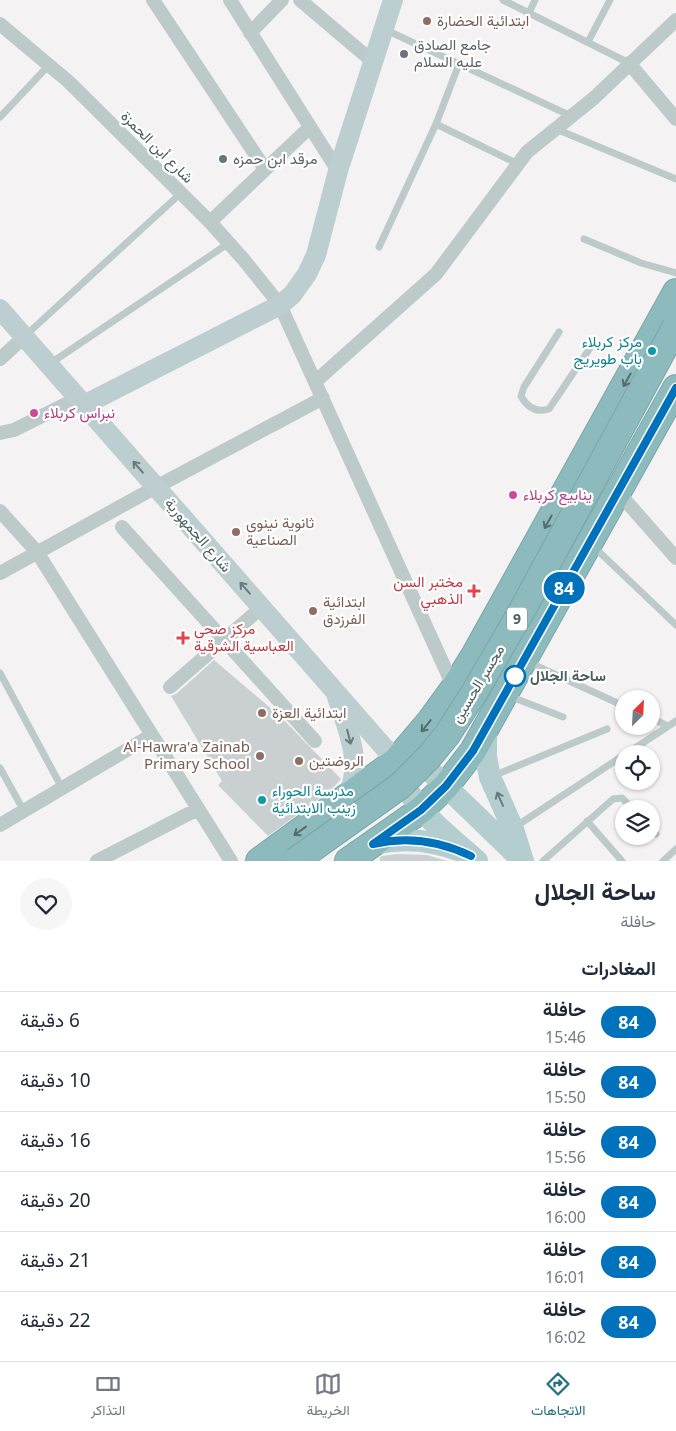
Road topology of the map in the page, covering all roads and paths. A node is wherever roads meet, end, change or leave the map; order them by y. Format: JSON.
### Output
{"nodes":[{"id":1,"x":153,"y":0,"type":"edge"},
{"id":2,"x":230,"y":0,"type":"edge"},
{"id":3,"x":282,"y":0,"type":"edge"},
{"id":4,"x":300,"y":0,"type":"edge"},
{"id":5,"x":392,"y":0,"type":"edge"},
{"id":6,"x":503,"y":0,"type":"edge"},
{"id":7,"x":535,"y":0,"type":"edge"},
{"id":8,"x":610,"y":0,"type":"edge"},
{"id":9,"x":529,"y":13,"type":"junction"},
{"id":10,"x":676,"y":20,"type":"edge"},
{"id":11,"x":0,"y":24,"type":"edge"},
{"id":12,"x":383,"y":28,"type":"junction"},
{"id":13,"x":250,"y":33,"type":"junction"},
{"id":14,"x":588,"y":42,"type":"junction"},
{"id":15,"x":372,"y":61,"type":"junction"},
{"id":16,"x":629,"y":63,"type":"junction"},
{"id":17,"x":459,"y":64,"type":"junction"},
{"id":18,"x":48,"y":65,"type":"junction"},
{"id":19,"x":572,"y":116,"type":"junction"},
{"id":20,"x":0,"y":117,"type":"edge"},
{"id":21,"x":676,"y":119,"type":"edge"},
{"id":22,"x":436,"y":124,"type":"junction"},
{"id":23,"x":310,"y":127,"type":"junction"},
{"id":24,"x":556,"y":129,"type":"junction"},
{"id":25,"x":518,"y":164,"type":"junction"},
{"id":26,"x":265,"y":169,"type":"junction"},
{"id":27,"x":338,"y":170,"type":"junction"},
{"id":28,"x":676,"y":179,"type":"edge"},
{"id":29,"x":181,"y":193,"type":"junction"},
{"id":30,"x":210,"y":222,"type":"junction"},
{"id":31,"x":584,"y":239,"type":"dead end"},
{"id":32,"x":229,"y":243,"type":"junction"},
{"id":33,"x":379,"y":247,"type":"dead end"},
{"id":34,"x":676,"y":273,"type":"edge"},
{"id":35,"x":676,"y":292,"type":"edge"},
{"id":36,"x":280,"y":305,"type":"junction"},
{"id":37,"x":0,"y":309,"type":"edge"},
{"id":38,"x":676,"y":326,"type":"edge"},
{"id":39,"x":559,"y":332,"type":"dead end"},
{"id":40,"x":24,"y":337,"type":"junction"},
{"id":41,"x":590,"y":348,"type":"dead end"},
{"id":42,"x":676,"y":358,"type":"edge"},
{"id":43,"x":0,"y":359,"type":"edge"},
{"id":44,"x":48,"y":364,"type":"junction"},
{"id":45,"x":316,"y":381,"type":"junction"},
{"id":46,"x":676,"y":388,"type":"edge"},
{"id":47,"x":323,"y":398,"type":"junction"},
{"id":48,"x":81,"y":401,"type":"junction"},
{"id":49,"x":0,"y":433,"type":"edge"},
{"id":50,"x":156,"y":487,"type":"junction"},
{"id":51,"x":618,"y":492,"type":"junction"},
{"id":52,"x":0,"y":511,"type":"edge"},
{"id":53,"x":122,"y":527,"type":"dead end"},
{"id":54,"x":590,"y":543,"type":"junction"},
{"id":55,"x":37,"y":552,"type":"junction"},
{"id":56,"x":676,"y":558,"type":"edge"},
{"id":57,"x":0,"y":573,"type":"edge"},
{"id":58,"x":262,"y":607,"type":"junction"},
{"id":59,"x":676,"y":625,"type":"edge"},
{"id":60,"x":224,"y":640,"type":"junction"},
{"id":61,"x":523,"y":660,"type":"junction"},
{"id":62,"x":0,"y":673,"type":"edge"},
{"id":63,"x":170,"y":686,"type":"dead end"},
{"id":64,"x":454,"y":688,"type":"junction"},
{"id":65,"x":335,"y":691,"type":"junction"},
{"id":66,"x":504,"y":695,"type":"junction"},
{"id":67,"x":615,"y":702,"type":"edge"},
{"id":68,"x":563,"y":716,"type":"dead end"},
{"id":69,"x":676,"y":720,"type":"edge"},
{"id":70,"x":660,"y":722,"type":"edge"},
{"id":71,"x":486,"y":726,"type":"junction"},
{"id":72,"x":668,"y":726,"type":"junction"},
{"id":73,"x":607,"y":729,"type":"dead end"},
{"id":74,"x":152,"y":735,"type":"junction"},
{"id":75,"x":315,"y":741,"type":"dead end"},
{"id":76,"x":639,"y":745,"type":"edge"},
{"id":77,"x":396,"y":761,"type":"junction"},
{"id":78,"x":615,"y":761,"type":"edge"},
{"id":79,"x":0,"y":768,"type":"edge"},
{"id":80,"x":490,"y":777,"type":"junction"},
{"id":81,"x":446,"y":786,"type":"junction"},
{"id":82,"x":62,"y":788,"type":"junction"},
{"id":83,"x":346,"y":798,"type":"junction"},
{"id":84,"x":624,"y":800,"type":"edge"},
{"id":85,"x":198,"y":808,"type":"junction"},
{"id":86,"x":421,"y":810,"type":"junction"},
{"id":87,"x":24,"y":811,"type":"junction"},
{"id":88,"x":587,"y":821,"type":"junction"},
{"id":89,"x":0,"y":825,"type":"edge"},
{"id":90,"x":512,"y":828,"type":"junction"},
{"id":91,"x":676,"y":849,"type":"edge"},
{"id":92,"x":358,"y":856,"type":"edge"},
{"id":93,"x":474,"y":858,"type":"edge"},
{"id":94,"x":97,"y":861,"type":"edge"},
{"id":95,"x":231,"y":861,"type":"edge"},
{"id":96,"x":259,"y":861,"type":"edge"},
{"id":97,"x":295,"y":861,"type":"edge"},
{"id":98,"x":318,"y":861,"type":"edge"},
{"id":99,"x":523,"y":861,"type":"edge"},
{"id":100,"x":543,"y":861,"type":"edge"},
{"id":101,"x":622,"y":861,"type":"edge"},
{"id":102,"x":663,"y":861,"type":"edge"}],
"edges":[{"from":1,"to":26,"type":"street"},
{"from":2,"to":13,"type":"street"},
{"from":3,"to":13,"type":"street"},
{"from":4,"to":15,"type":"street"},
{"from":5,"to":12,"type":"main road"},
{"from":6,"to":9,"type":"lane"},
{"from":7,"to":9,"type":"lane"},
{"from":8,"to":14,"type":"lane"},
{"from":9,"to":14,"type":"lane"},
{"from":10,"to":16,"type":"street"},
{"from":11,"to":18,"type":"street","name":"شارع أبن الحمزة"},
{"from":12,"to":15,"type":"main road"},
{"from":12,"to":17,"type":"lane"},
{"from":13,"to":23,"type":"street"},
{"from":14,"to":16,"type":"lane"},
{"from":15,"to":27,"type":"main road"},
{"from":16,"to":19,"type":"street"},
{"from":16,"to":21,"type":"street"},
{"from":17,"to":19,"type":"lane"},
{"from":17,"to":22,"type":"lane"},
{"from":18,"to":20,"type":"lane"},
{"from":18,"to":29,"type":"street","name":"شارع أبن الحمزة"},
{"from":19,"to":24,"type":"street"},
{"from":22,"to":25,"type":"lane"},
{"from":22,"to":33,"type":"lane"},
{"from":23,"to":26,"type":"street"},
{"from":23,"to":27,"type":"street"},
{"from":24,"to":25,"type":"street"},
{"from":24,"to":28,"type":"lane"},
{"from":25,"to":45,"type":"street"},
{"from":26,"to":30,"type":"street"},
{"from":27,"to":36,"type":"main road"},
{"from":29,"to":30,"type":"street","name":"شارع أبن الحمزة"},
{"from":29,"to":40,"type":"lane"},
{"from":30,"to":32,"type":"street","name":"شارع أبن الحمزة"},
{"from":31,"to":34,"type":"lane"},
{"from":32,"to":36,"type":"street","name":"شارع أبن الحمزة"},
{"from":32,"to":44,"type":"lane"},
{"from":35,"to":64,"type":"highway","one_way":true},
{"from":36,"to":45,"type":"street","name":"شارع أبن الحمزة"},
{"from":36,"to":48,"type":"main road"},
{"from":37,"to":40,"type":"main road","name":"شارع الجمهورية"},
{"from":38,"to":97,"type":"highway","name":"مجسر الحسين","number":"9","bridge":true},
{"from":39,"to":41,"type":"lane"},
{"from":40,"to":43,"type":"street"},
{"from":40,"to":44,"type":"main road","name":"شارع الجمهورية"},
{"from":42,"to":98,"type":"highway","name":"مجسر الحسين","number":"9"},
{"from":44,"to":48,"type":"main road","name":"شارع الجمهورية"},
{"from":45,"to":47,"type":"street","name":"شارع أبن الحمزة"},
{"from":46,"to":51,"type":"highway"},
{"from":47,"to":50,"type":"street"},
{"from":47,"to":64,"type":"street","name":"شارع أبن الحمزة"},
{"from":48,"to":49,"type":"street"},
{"from":50,"to":48,"type":"main road","name":"شارع الجمهورية","one_way":true},
{"from":50,"to":55,"type":"street"},
{"from":58,"to":50,"type":"main road","name":"شارع الجمهورية","one_way":true},
{"from":51,"to":54,"type":"highway"},
{"from":51,"to":56,"type":"street"},
{"from":52,"to":55,"type":"street"},
{"from":53,"to":60,"type":"street"},
{"from":54,"to":59,"type":"lane"},
{"from":54,"to":61,"type":"highway"},
{"from":55,"to":57,"type":"street"},
{"from":55,"to":74,"type":"street"},
{"from":58,"to":60,"type":"street"},
{"from":58,"to":65,"type":"main road","name":"شارع الجمهورية"},
{"from":60,"to":63,"type":"street"},
{"from":60,"to":75,"type":"street"},
{"from":61,"to":66,"type":"highway"},
{"from":61,"to":67,"type":"lane"},
{"from":62,"to":82,"type":"lane"},
{"from":64,"to":77,"type":"highway","one_way":true},
{"from":65,"to":77,"type":"main road","name":"شارع الجمهورية"},
{"from":65,"to":83,"type":"main road","one_way":true},
{"from":66,"to":68,"type":"lane"},
{"from":66,"to":71,"type":"highway"},
{"from":69,"to":72,"type":"lane"},
{"from":70,"to":72,"type":"lane"},
{"from":71,"to":80,"type":"main road"},
{"from":71,"to":81,"type":"highway"},
{"from":72,"to":76,"type":"lane"},
{"from":73,"to":80,"type":"lane"},
{"from":74,"to":82,"type":"street"},
{"from":74,"to":85,"type":"street"},
{"from":77,"to":81,"type":"main road"},
{"from":77,"to":83,"type":"highway"},
{"from":77,"to":86,"type":"main road"},
{"from":78,"to":90,"type":"lane"},
{"from":79,"to":87,"type":"lane"},
{"from":90,"to":80,"type":"main road","one_way":true},
{"from":81,"to":86,"type":"highway"},
{"from":81,"to":99,"type":"main road"},
{"from":82,"to":87,"type":"street"},
{"from":83,"to":96,"type":"highway","one_way":true},
{"from":84,"to":88,"type":"lane"},
{"from":85,"to":94,"type":"street"},
{"from":85,"to":95,"type":"street"},
{"from":86,"to":92,"type":"highway"},
{"from":86,"to":93,"type":"main road"},
{"from":87,"to":89,"type":"street"},
{"from":88,"to":100,"type":"lane"},
{"from":88,"to":101,"type":"lane"},
{"from":90,"to":99,"type":"main road"},
{"from":91,"to":102,"type":"lane"},
{"from":92,"to":93,"type":"main road"}]}
